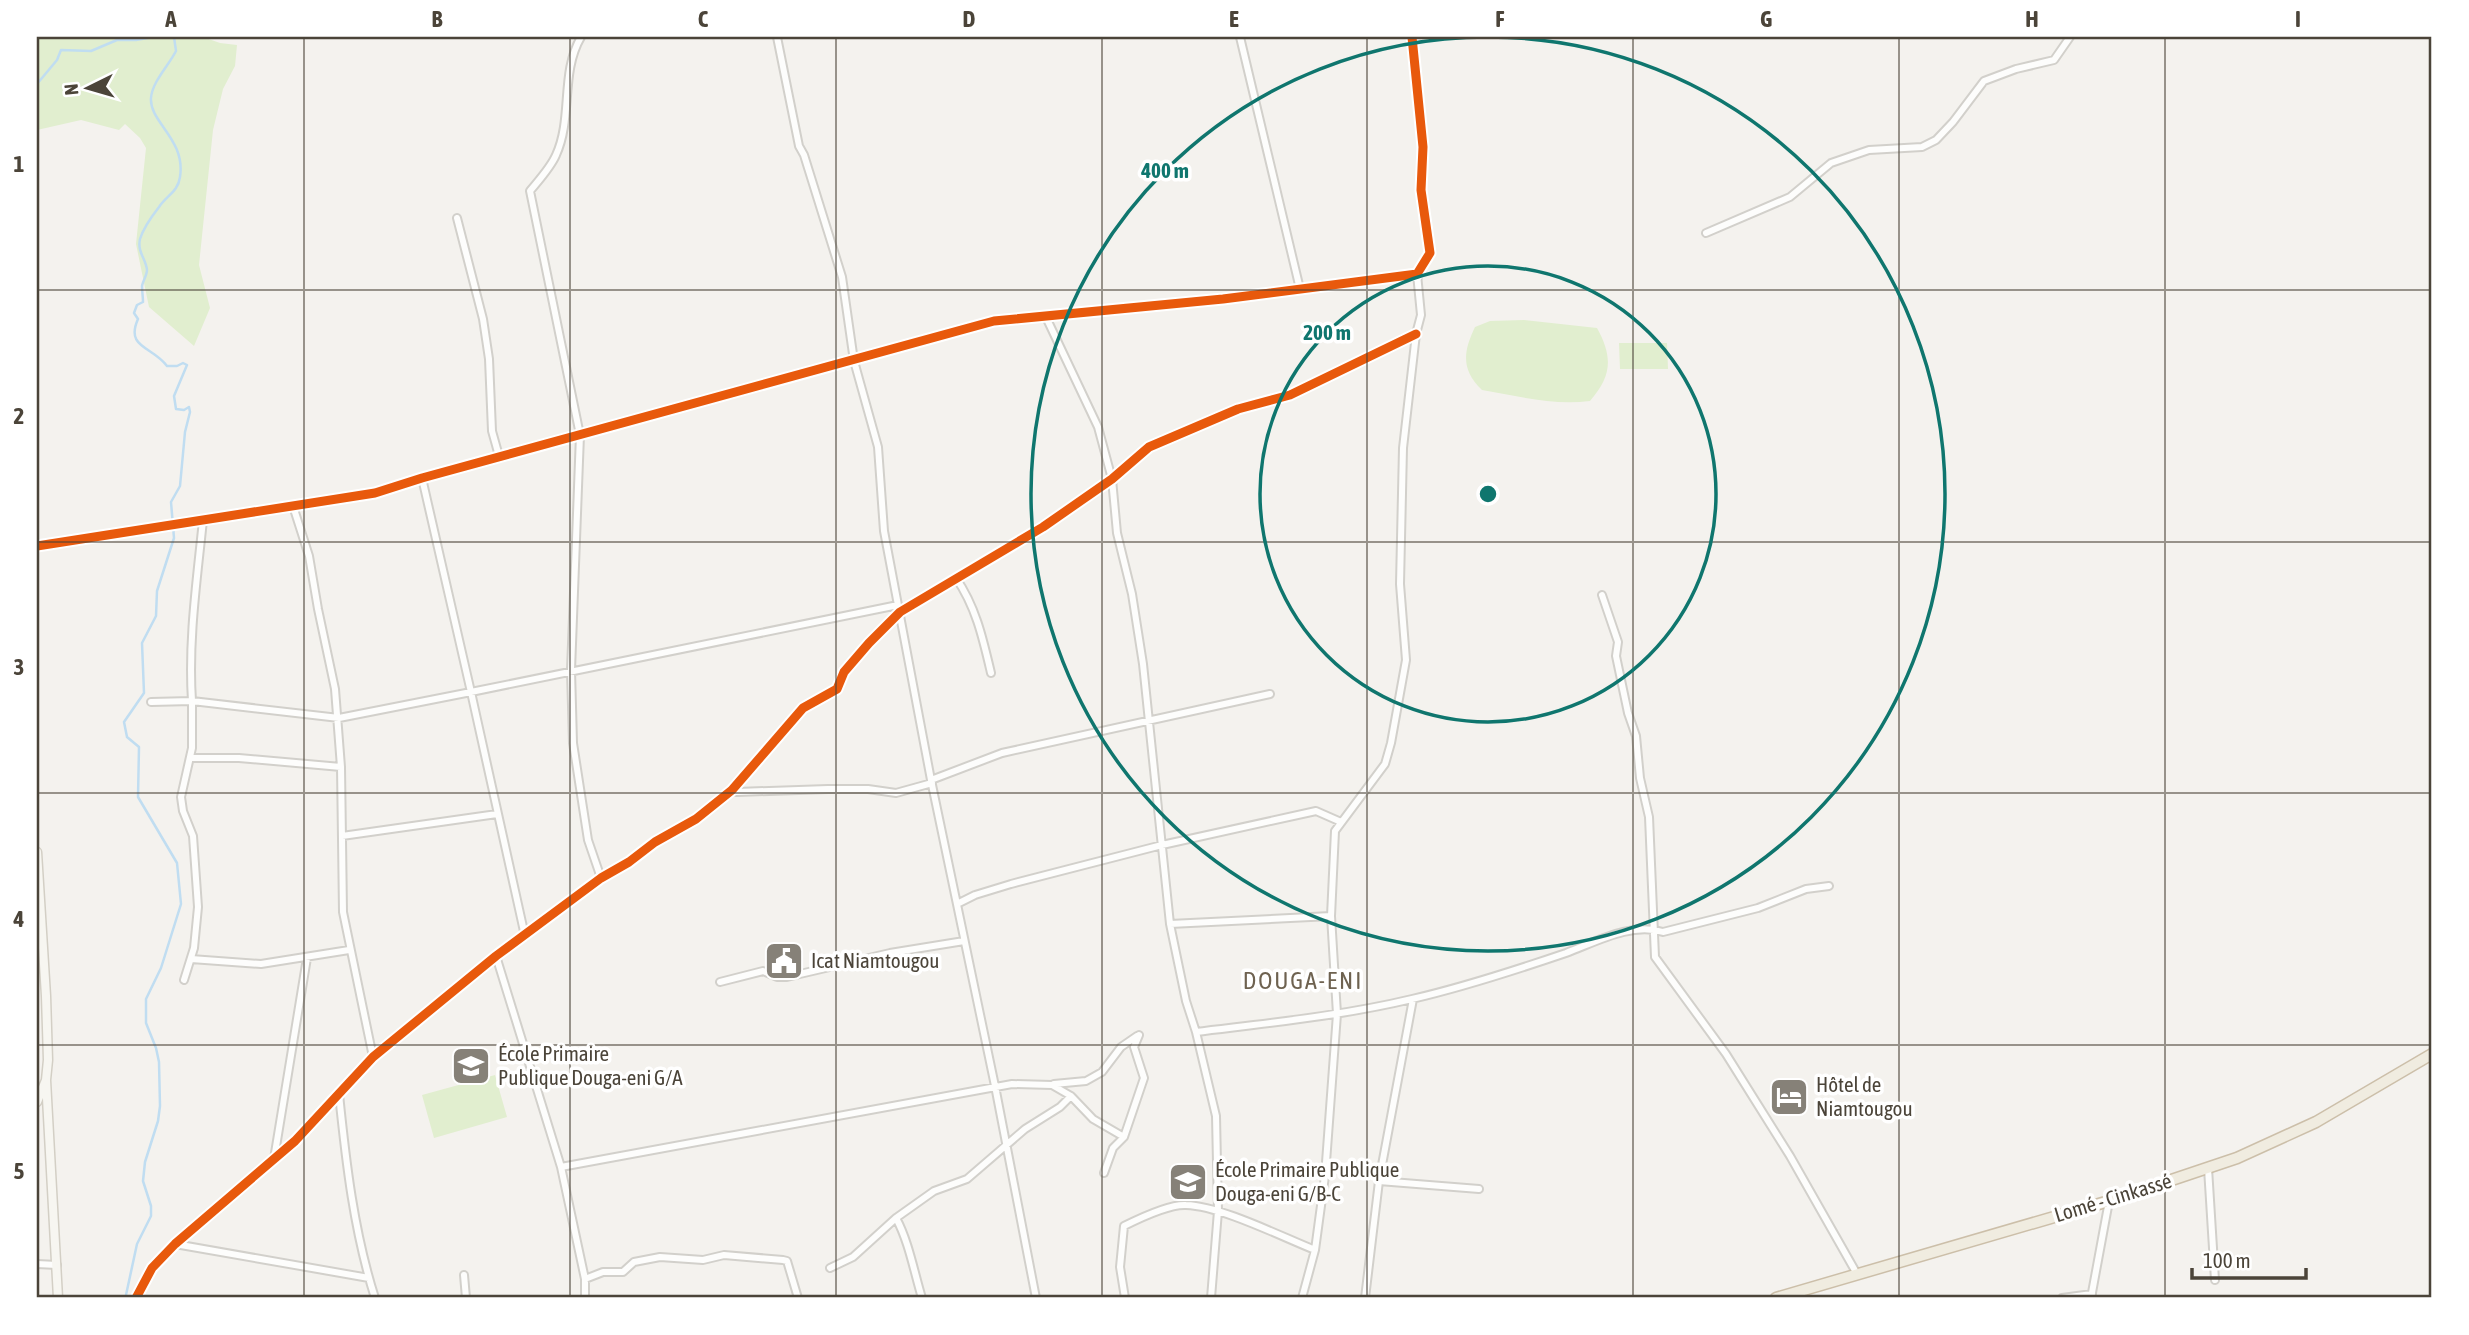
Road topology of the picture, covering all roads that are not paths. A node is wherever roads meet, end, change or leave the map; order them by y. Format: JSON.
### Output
{"nodes":[{"id":1,"x":777,"y":37,"type":"edge"},
{"id":2,"x":1240,"y":37,"type":"edge"},
{"id":3,"x":1412,"y":37,"type":"edge"},
{"id":4,"x":2070,"y":37,"type":"edge"},
{"id":5,"x":580,"y":38,"type":"edge"},
{"id":6,"x":457,"y":218,"type":"dead end"},
{"id":7,"x":1706,"y":233,"type":"dead end"},
{"id":8,"x":1417,"y":274,"type":"junction"},
{"id":9,"x":1300,"y":289,"type":"junction"},
{"id":10,"x":1045,"y":315,"type":"junction"},
{"id":11,"x":1416,"y":334,"type":"junction"},
{"id":12,"x":854,"y":361,"type":"junction"},
{"id":13,"x":580,"y":435,"type":"junction"},
{"id":14,"x":499,"y":456,"type":"junction"},
{"id":15,"x":422,"y":478,"type":"junction"},
{"id":16,"x":1112,"y":479,"type":"junction"},
{"id":17,"x":293,"y":506,"type":"junction"},
{"id":18,"x":203,"y":520,"type":"junction"},
{"id":19,"x":37,"y":546,"type":"edge"},
{"id":20,"x":956,"y":578,"type":"junction"},
{"id":21,"x":1602,"y":595,"type":"dead end"},
{"id":22,"x":899,"y":608,"type":"junction"},
{"id":23,"x":571,"y":670,"type":"junction"},
{"id":24,"x":991,"y":673,"type":"dead end"},
{"id":25,"x":471,"y":692,"type":"junction"},
{"id":26,"x":1270,"y":694,"type":"dead end"},
{"id":27,"x":192,"y":701,"type":"junction"},
{"id":28,"x":151,"y":702,"type":"dead end"},
{"id":29,"x":339,"y":718,"type":"junction"},
{"id":30,"x":1148,"y":721,"type":"junction"},
{"id":31,"x":190,"y":758,"type":"junction"},
{"id":32,"x":341,"y":767,"type":"junction"},
{"id":33,"x":932,"y":782,"type":"junction"},
{"id":34,"x":732,"y":790,"type":"junction"},
{"id":35,"x":496,"y":814,"type":"junction"},
{"id":36,"x":1341,"y":822,"type":"junction"},
{"id":37,"x":342,"y":836,"type":"junction"},
{"id":38,"x":1163,"y":845,"type":"junction"},
{"id":39,"x":37,"y":852,"type":"edge"},
{"id":40,"x":601,"y":878,"type":"junction"},
{"id":41,"x":1829,"y":886,"type":"dead end"},
{"id":42,"x":957,"y":904,"type":"junction"},
{"id":43,"x":1331,"y":916,"type":"junction"},
{"id":44,"x":1170,"y":924,"type":"junction"},
{"id":45,"x":1653,"y":929,"type":"junction"},
{"id":46,"x":525,"y":936,"type":"junction"},
{"id":47,"x":964,"y":941,"type":"junction"},
{"id":48,"x":349,"y":950,"type":"junction"},
{"id":49,"x":496,"y":956,"type":"junction"},
{"id":50,"x":307,"y":958,"type":"junction"},
{"id":51,"x":191,"y":959,"type":"junction"},
{"id":52,"x":40,"y":963,"type":"edge"},
{"id":53,"x":184,"y":980,"type":"dead end"},
{"id":54,"x":720,"y":982,"type":"dead end"},
{"id":55,"x":1413,"y":999,"type":"junction"},
{"id":56,"x":1337,"y":1014,"type":"junction"},
{"id":57,"x":1196,"y":1032,"type":"junction"},
{"id":58,"x":2432,"y":1054,"type":"edge"},
{"id":59,"x":373,"y":1057,"type":"junction"},
{"id":60,"x":47,"y":1080,"type":"junction"},
{"id":61,"x":1052,"y":1084,"type":"junction"},
{"id":62,"x":995,"y":1087,"type":"junction"},
{"id":63,"x":339,"y":1094,"type":"junction"},
{"id":64,"x":1071,"y":1096,"type":"junction"},
{"id":65,"x":37,"y":1101,"type":"edge"},
{"id":66,"x":1124,"y":1137,"type":"junction"},
{"id":67,"x":1007,"y":1146,"type":"junction"},
{"id":68,"x":274,"y":1159,"type":"junction"},
{"id":69,"x":561,"y":1167,"type":"junction"},
{"id":70,"x":2208,"y":1168,"type":"junction"},
{"id":71,"x":1104,"y":1173,"type":"dead end"},
{"id":72,"x":1379,"y":1181,"type":"junction"},
{"id":73,"x":1479,"y":1189,"type":"dead end"},
{"id":74,"x":2109,"y":1201,"type":"junction"},
{"id":75,"x":1218,"y":1211,"type":"junction"},
{"id":76,"x":896,"y":1218,"type":"junction"},
{"id":77,"x":175,"y":1244,"type":"junction"},
{"id":78,"x":1315,"y":1250,"type":"junction"},
{"id":79,"x":37,"y":1264,"type":"edge"},
{"id":80,"x":57,"y":1265,"type":"junction"},
{"id":81,"x":830,"y":1268,"type":"dead end"},
{"id":82,"x":1857,"y":1274,"type":"junction"},
{"id":83,"x":464,"y":1275,"type":"dead end"},
{"id":84,"x":369,"y":1278,"type":"junction"},
{"id":85,"x":585,"y":1279,"type":"junction"},
{"id":86,"x":2215,"y":1280,"type":"dead end"},
{"id":87,"x":2092,"y":1296,"type":"edge"},
{"id":88,"x":58,"y":1298,"type":"edge"},
{"id":89,"x":136,"y":1298,"type":"edge"},
{"id":90,"x":375,"y":1298,"type":"edge"},
{"id":91,"x":466,"y":1298,"type":"edge"},
{"id":92,"x":585,"y":1298,"type":"edge"},
{"id":93,"x":798,"y":1298,"type":"edge"},
{"id":94,"x":922,"y":1298,"type":"edge"},
{"id":95,"x":1036,"y":1298,"type":"edge"},
{"id":96,"x":1125,"y":1298,"type":"edge"},
{"id":97,"x":1211,"y":1298,"type":"edge"},
{"id":98,"x":1302,"y":1298,"type":"edge"},
{"id":99,"x":1366,"y":1298,"type":"edge"},
{"id":100,"x":1776,"y":1298,"type":"edge"},
{"id":101,"x":2062,"y":1298,"type":"edge"}],
"edges":[{"from":1,"to":12,"type":"street"},
{"from":2,"to":9,"type":"street"},
{"from":3,"to":8,"type":"street"},
{"from":4,"to":7,"type":"street"},
{"from":5,"to":13,"type":"street"},
{"from":6,"to":14,"type":"street"},
{"from":8,"to":9,"type":"street"},
{"from":8,"to":11,"type":"street"},
{"from":9,"to":10,"type":"street"},
{"from":10,"to":12,"type":"street"},
{"from":10,"to":16,"type":"street"},
{"from":11,"to":16,"type":"street"},
{"from":11,"to":36,"type":"street"},
{"from":12,"to":13,"type":"street"},
{"from":12,"to":22,"type":"street"},
{"from":13,"to":14,"type":"street"},
{"from":13,"to":23,"type":"street"},
{"from":14,"to":15,"type":"street"},
{"from":15,"to":17,"type":"street"},
{"from":15,"to":25,"type":"street"},
{"from":16,"to":20,"type":"street"},
{"from":16,"to":30,"type":"street"},
{"from":17,"to":18,"type":"street"},
{"from":17,"to":29,"type":"street"},
{"from":18,"to":19,"type":"street"},
{"from":18,"to":27,"type":"street"},
{"from":20,"to":22,"type":"street"},
{"from":20,"to":24,"type":"street"},
{"from":21,"to":45,"type":"street"},
{"from":22,"to":23,"type":"street"},
{"from":22,"to":33,"type":"street"},
{"from":22,"to":34,"type":"street"},
{"from":23,"to":25,"type":"street"},
{"from":23,"to":40,"type":"street"},
{"from":25,"to":29,"type":"street"},
{"from":25,"to":35,"type":"street"},
{"from":26,"to":30,"type":"street"},
{"from":27,"to":28,"type":"street"},
{"from":27,"to":29,"type":"street"},
{"from":27,"to":31,"type":"street"},
{"from":29,"to":32,"type":"street"},
{"from":30,"to":33,"type":"street"},
{"from":30,"to":38,"type":"street"},
{"from":31,"to":32,"type":"street"},
{"from":31,"to":51,"type":"street"},
{"from":32,"to":37,"type":"street"},
{"from":33,"to":34,"type":"street"},
{"from":33,"to":42,"type":"street"},
{"from":34,"to":40,"type":"street"},
{"from":35,"to":37,"type":"street"},
{"from":35,"to":46,"type":"street"},
{"from":36,"to":38,"type":"street"},
{"from":36,"to":43,"type":"street"},
{"from":37,"to":48,"type":"street"},
{"from":38,"to":42,"type":"street"},
{"from":38,"to":44,"type":"street"},
{"from":39,"to":52,"type":"main road"},
{"from":40,"to":46,"type":"street"},
{"from":41,"to":45,"type":"street"},
{"from":42,"to":47,"type":"street"},
{"from":43,"to":44,"type":"street"},
{"from":43,"to":56,"type":"street"},
{"from":44,"to":57,"type":"street"},
{"from":45,"to":55,"type":"street"},
{"from":45,"to":82,"type":"street"},
{"from":46,"to":49,"type":"street"},
{"from":47,"to":54,"type":"street"},
{"from":47,"to":62,"type":"street"},
{"from":48,"to":50,"type":"street"},
{"from":48,"to":59,"type":"street"},
{"from":49,"to":59,"type":"street"},
{"from":49,"to":69,"type":"street"},
{"from":50,"to":51,"type":"street"},
{"from":50,"to":68,"type":"street"},
{"from":51,"to":53,"type":"street"},
{"from":52,"to":60,"type":"main road"},
{"from":55,"to":56,"type":"street"},
{"from":55,"to":72,"type":"street"},
{"from":56,"to":57,"type":"street"},
{"from":56,"to":78,"type":"street"},
{"from":57,"to":75,"type":"street"},
{"from":58,"to":70,"type":"highway","name":"Lomé - Cinkassé"},
{"from":59,"to":63,"type":"street"},
{"from":60,"to":65,"type":"main road"},
{"from":60,"to":80,"type":"main road"},
{"from":61,"to":62,"type":"street"},
{"from":61,"to":64,"type":"street"},
{"from":61,"to":66,"type":"street"},
{"from":62,"to":67,"type":"street"},
{"from":62,"to":69,"type":"street"},
{"from":63,"to":68,"type":"street"},
{"from":63,"to":84,"type":"street"},
{"from":64,"to":66,"type":"street"},
{"from":64,"to":67,"type":"street"},
{"from":66,"to":71,"type":"street"},
{"from":67,"to":76,"type":"street"},
{"from":67,"to":95,"type":"street"},
{"from":68,"to":77,"type":"street"},
{"from":69,"to":85,"type":"street"},
{"from":70,"to":74,"type":"highway","name":"Lomé - Cinkassé"},
{"from":70,"to":86,"type":"street"},
{"from":72,"to":73,"type":"street"},
{"from":72,"to":99,"type":"street"},
{"from":74,"to":82,"type":"highway","name":"Lomé - Cinkassé"},
{"from":74,"to":87,"type":"street"},
{"from":75,"to":78,"type":"street"},
{"from":75,"to":96,"type":"street"},
{"from":75,"to":97,"type":"street"},
{"from":76,"to":81,"type":"street"},
{"from":76,"to":94,"type":"street"},
{"from":77,"to":84,"type":"street"},
{"from":77,"to":89,"type":"street"},
{"from":78,"to":98,"type":"street"},
{"from":79,"to":80,"type":"street"},
{"from":80,"to":88,"type":"main road"},
{"from":82,"to":100,"type":"highway","name":"Lomé - Cinkassé"},
{"from":83,"to":91,"type":"street"},
{"from":84,"to":90,"type":"street"},
{"from":85,"to":92,"type":"street"},
{"from":85,"to":93,"type":"street"},
{"from":87,"to":101,"type":"street"}]}
